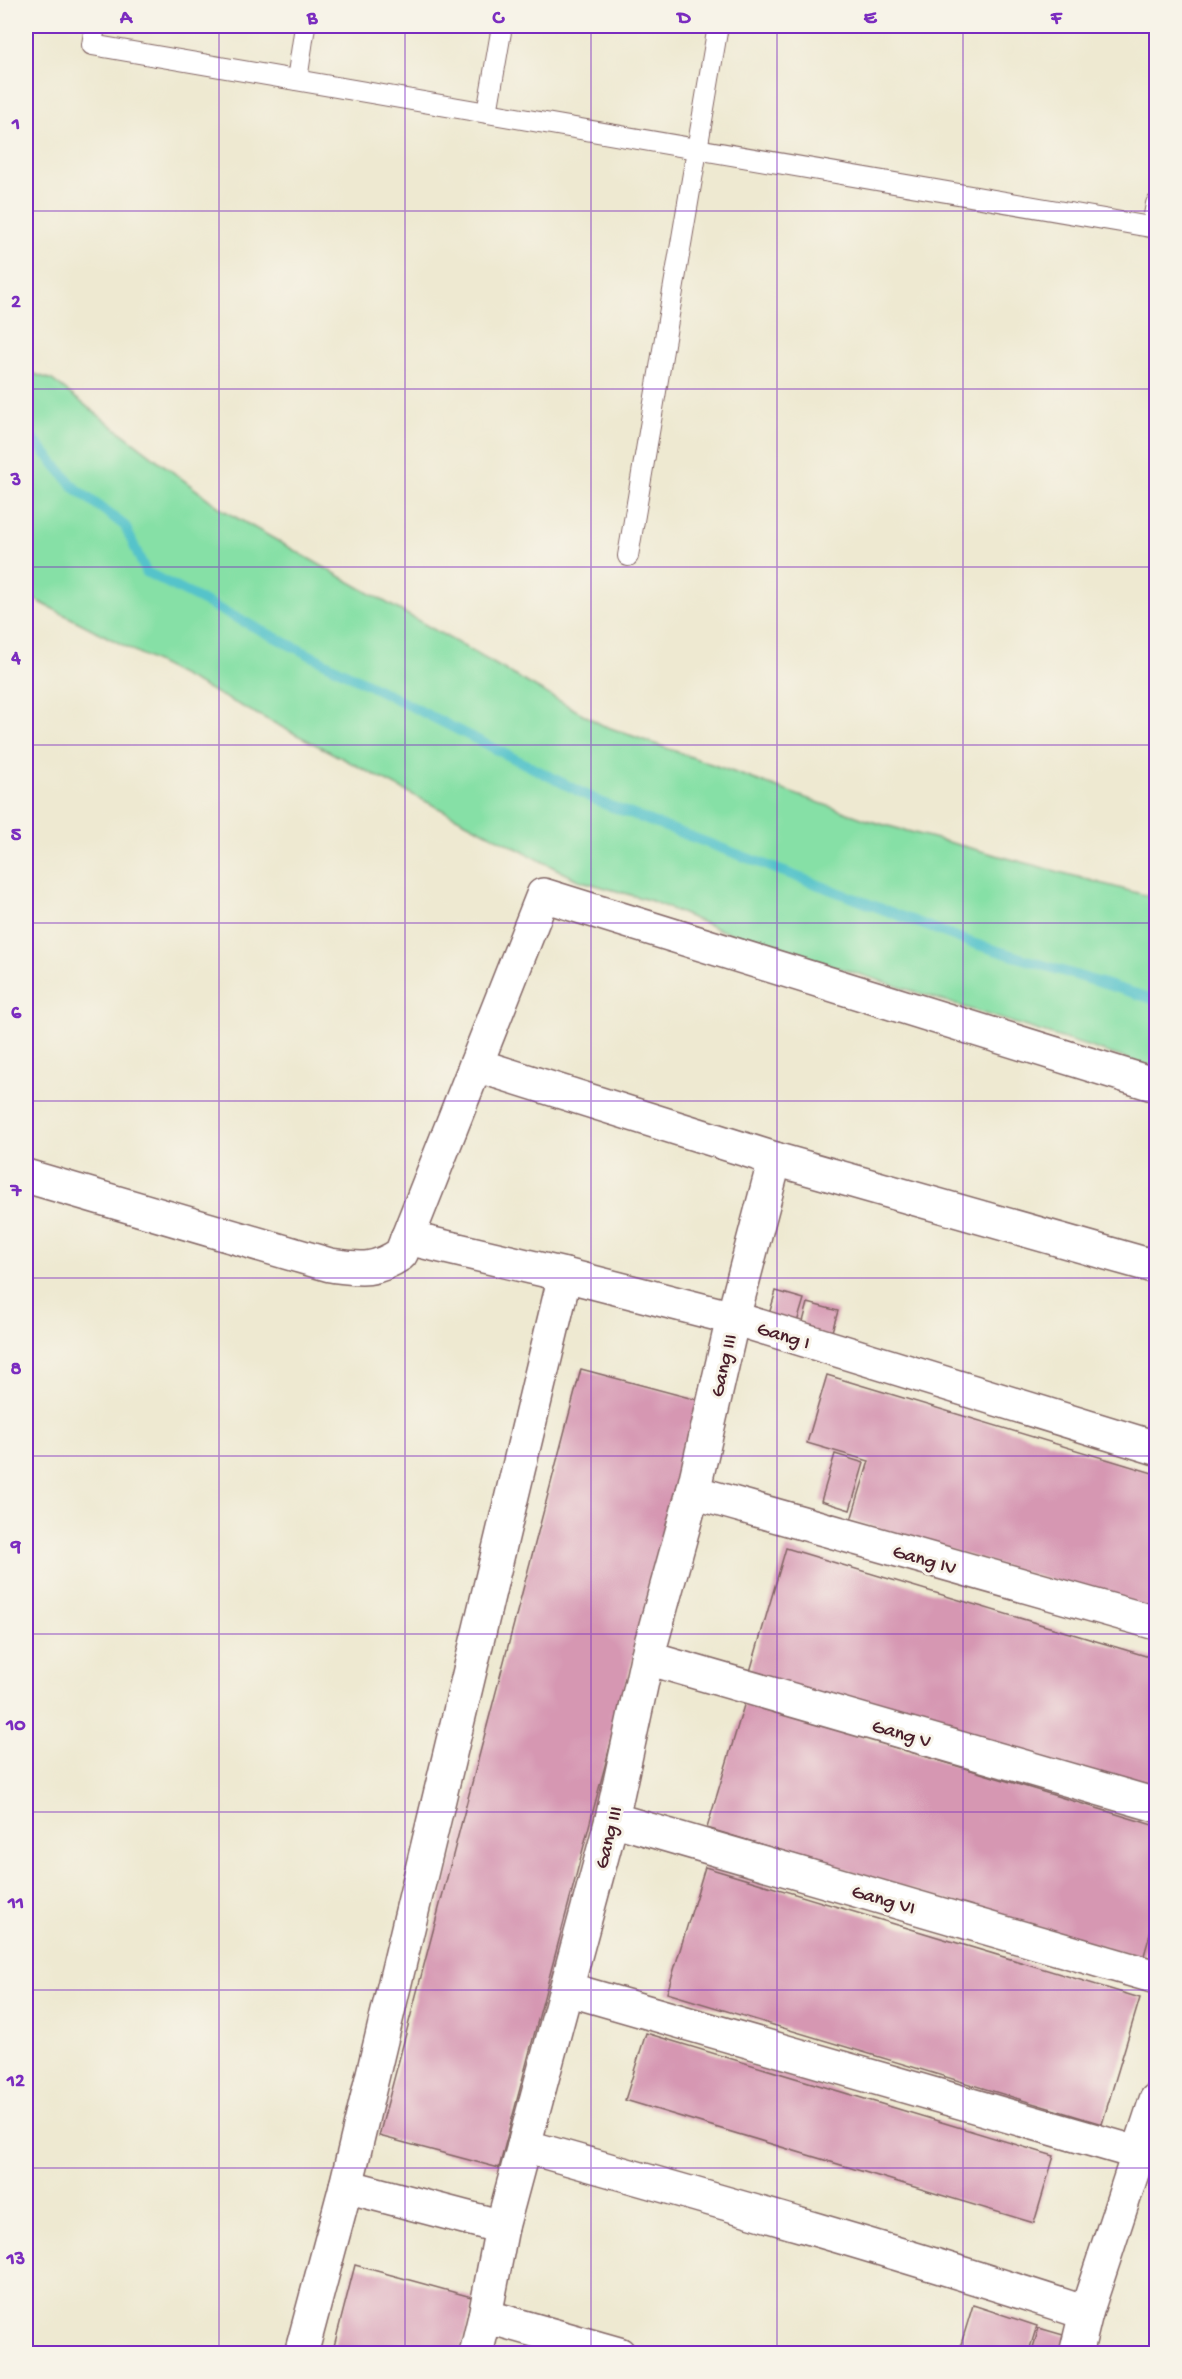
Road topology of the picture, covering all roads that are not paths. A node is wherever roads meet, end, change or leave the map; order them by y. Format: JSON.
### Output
{"nodes":[{"id":1,"x":95,"y":26,"type":"edge"},
{"id":2,"x":305,"y":26,"type":"edge"},
{"id":3,"x":502,"y":26,"type":"edge"},
{"id":4,"x":718,"y":26,"type":"edge"},
{"id":5,"x":297,"y":80,"type":"junction"},
{"id":6,"x":487,"y":113,"type":"junction"},
{"id":7,"x":697,"y":149,"type":"junction"},
{"id":8,"x":1156,"y":204,"type":"edge"},
{"id":9,"x":1154,"y":228,"type":"edge"},
{"id":10,"x":628,"y":556,"type":"dead end"},
{"id":11,"x":476,"y":1065,"type":"junction"},
{"id":12,"x":1156,"y":1085,"type":"edge"},
{"id":13,"x":775,"y":1159,"type":"junction"},
{"id":14,"x":26,"y":1176,"type":"edge"},
{"id":15,"x":407,"y":1238,"type":"junction"},
{"id":16,"x":1156,"y":1267,"type":"edge"},
{"id":17,"x":565,"y":1275,"type":"junction"},
{"id":18,"x":733,"y":1318,"type":"junction"},
{"id":19,"x":1156,"y":1448,"type":"edge"},
{"id":20,"x":693,"y":1492,"type":"junction"},
{"id":21,"x":1156,"y":1623,"type":"edge"},
{"id":22,"x":647,"y":1658,"type":"junction"},
{"id":23,"x":1156,"y":1805,"type":"edge"},
{"id":24,"x":612,"y":1819,"type":"junction"},
{"id":25,"x":1156,"y":1977,"type":"edge"},
{"id":26,"x":567,"y":1989,"type":"junction"},
{"id":27,"x":1156,"y":2100,"type":"edge"},
{"id":28,"x":524,"y":2146,"type":"junction"},
{"id":29,"x":1138,"y":2153,"type":"junction"},
{"id":30,"x":346,"y":2186,"type":"junction"},
{"id":31,"x":502,"y":2227,"type":"junction"},
{"id":32,"x":1086,"y":2313,"type":"junction"},
{"id":33,"x":485,"y":2316,"type":"junction"},
{"id":34,"x":301,"y":2354,"type":"edge"},
{"id":35,"x":476,"y":2354,"type":"edge"},
{"id":36,"x":619,"y":2354,"type":"edge"},
{"id":37,"x":1076,"y":2354,"type":"edge"}],
"edges":[{"from":1,"to":5,"type":"lane"},
{"from":2,"to":5,"type":"lane"},
{"from":3,"to":6,"type":"lane"},
{"from":4,"to":7,"type":"lane"},
{"from":5,"to":6,"type":"lane"},
{"from":6,"to":7,"type":"lane"},
{"from":7,"to":9,"type":"lane"},
{"from":7,"to":10,"type":"lane"},
{"from":8,"to":9,"type":"lane"},
{"from":11,"to":12,"type":"street"},
{"from":11,"to":13,"type":"street"},
{"from":11,"to":15,"type":"street"},
{"from":13,"to":16,"type":"street"},
{"from":13,"to":18,"type":"street","name":"Gang III"},
{"from":14,"to":15,"type":"street"},
{"from":15,"to":17,"type":"street","name":"Gang I"},
{"from":17,"to":18,"type":"street","name":"Gang I"},
{"from":17,"to":30,"type":"street"},
{"from":18,"to":19,"type":"street","name":"Gang I"},
{"from":18,"to":20,"type":"street","name":"Gang III"},
{"from":20,"to":21,"type":"street","name":"Gang IV"},
{"from":20,"to":22,"type":"street","name":"Gang III"},
{"from":22,"to":23,"type":"street","name":"Gang V"},
{"from":22,"to":24,"type":"street","name":"Gang III"},
{"from":24,"to":25,"type":"street","name":"Gang VI"},
{"from":24,"to":26,"type":"street","name":"Gang III"},
{"from":26,"to":28,"type":"street","name":"Gang III"},
{"from":26,"to":29,"type":"street"},
{"from":27,"to":29,"type":"street"},
{"from":28,"to":31,"type":"street","name":"Gang III"},
{"from":28,"to":32,"type":"street"},
{"from":29,"to":32,"type":"street"},
{"from":30,"to":31,"type":"street"},
{"from":30,"to":34,"type":"street"},
{"from":31,"to":33,"type":"street","name":"Gang III"},
{"from":32,"to":37,"type":"street"},
{"from":33,"to":35,"type":"street","name":"Gang III"},
{"from":33,"to":36,"type":"street"}]}
